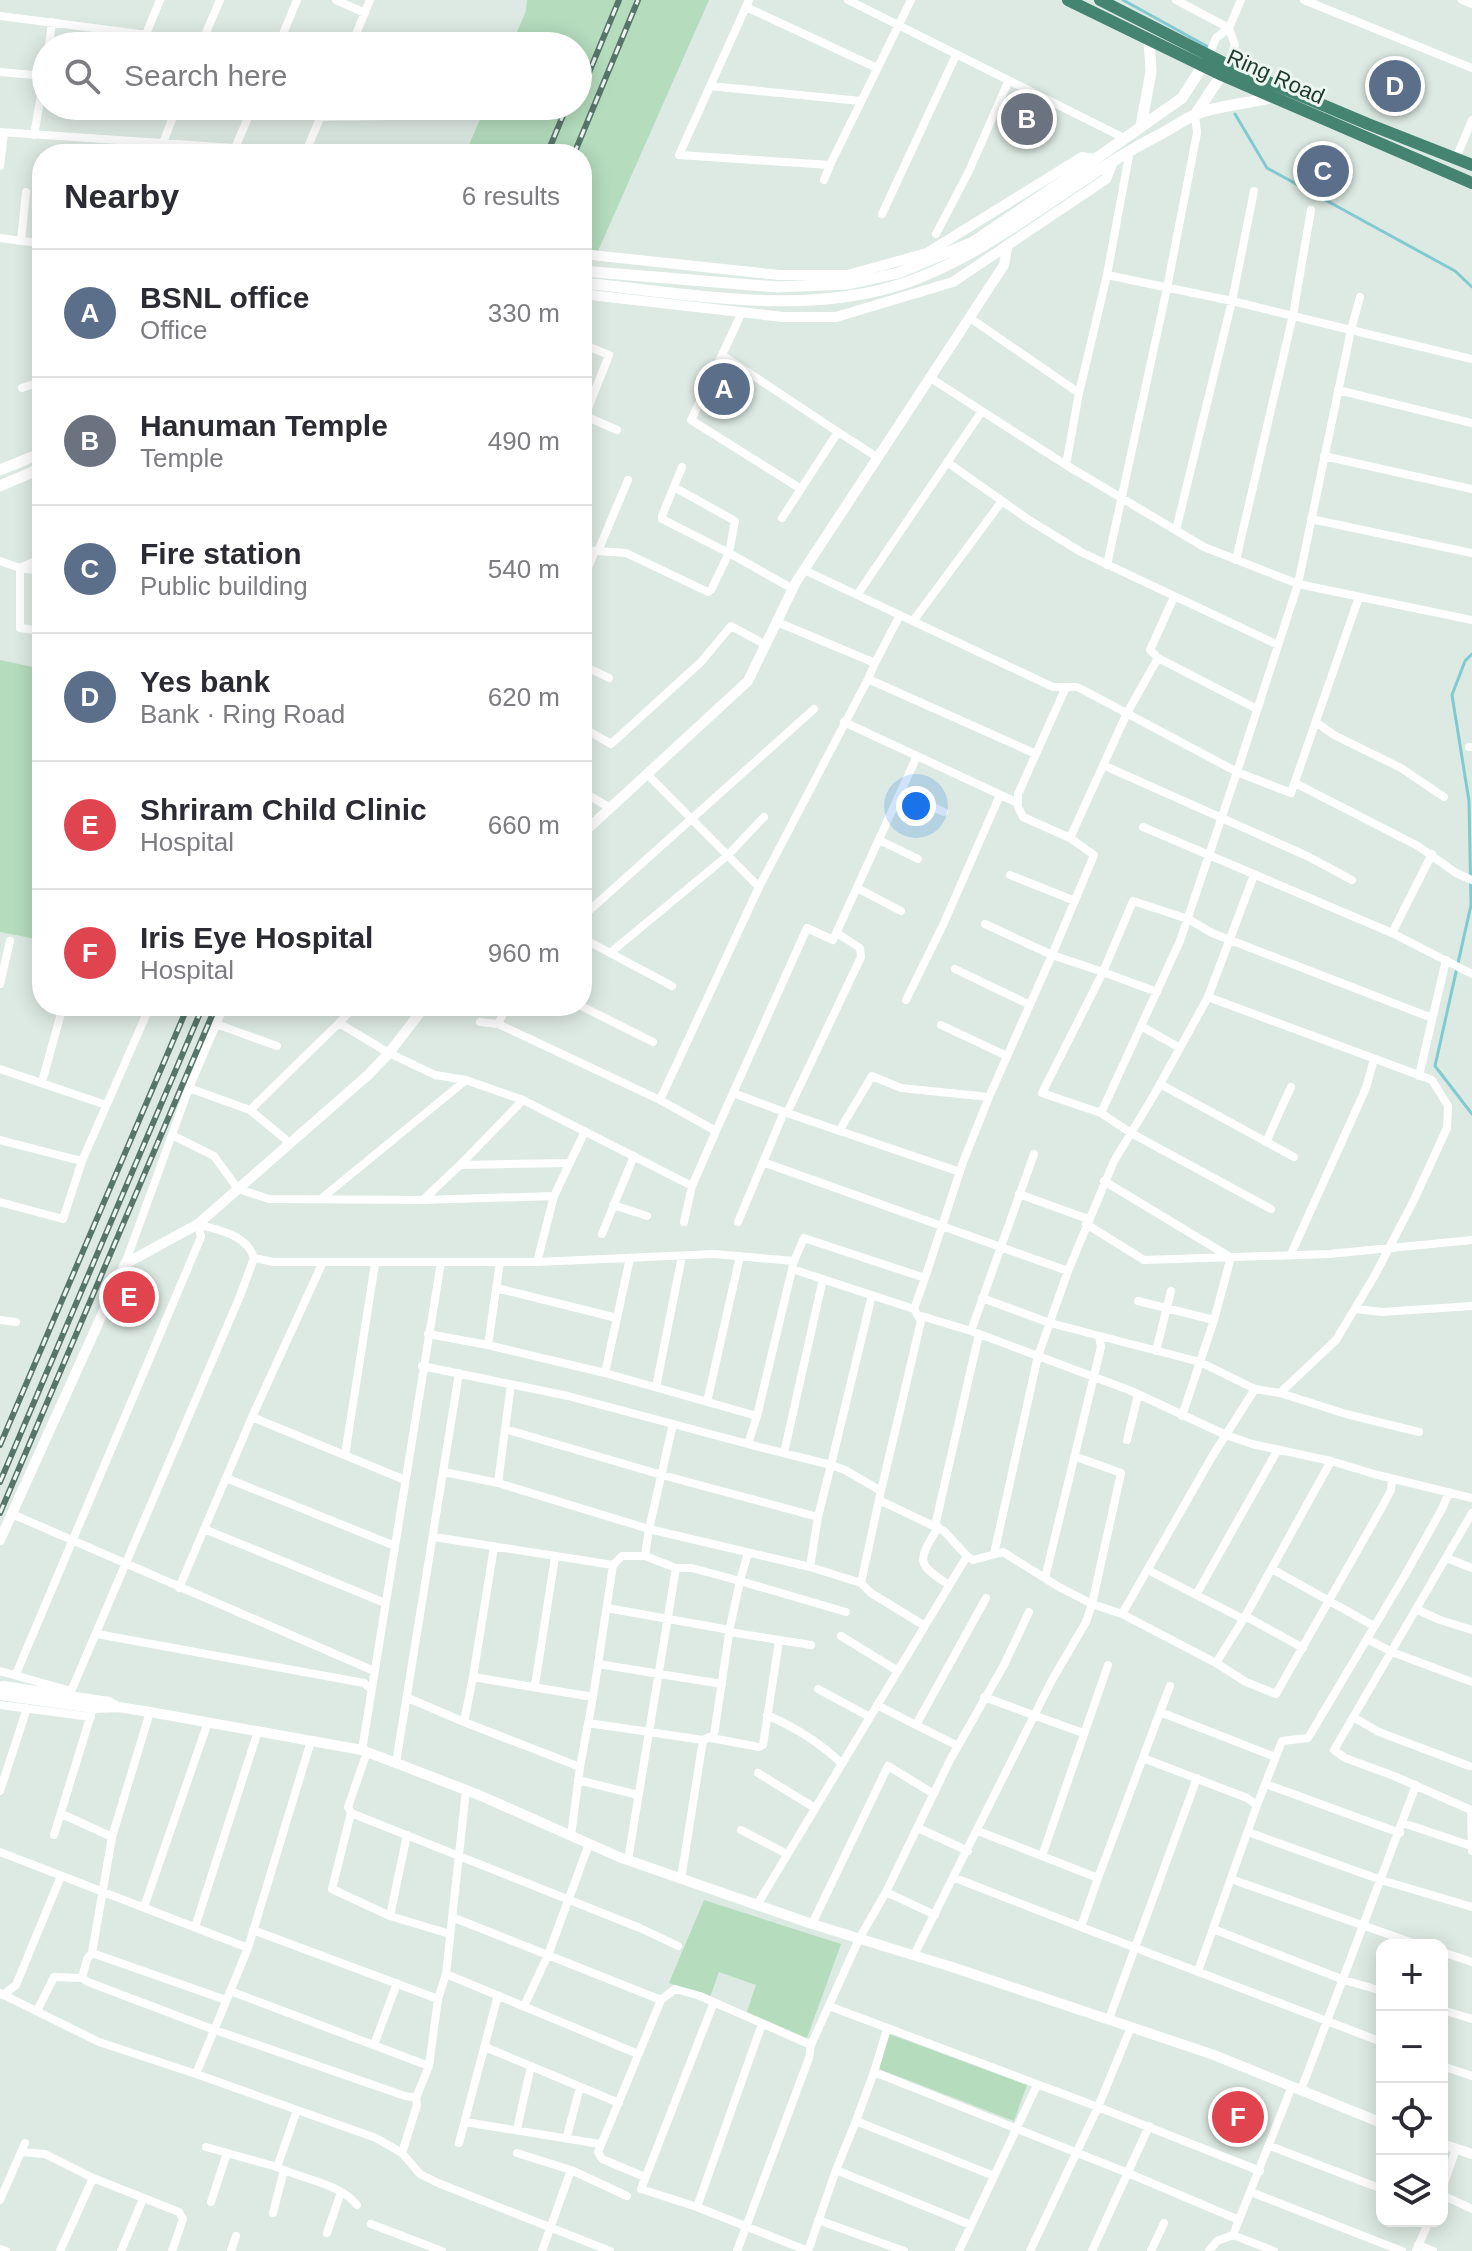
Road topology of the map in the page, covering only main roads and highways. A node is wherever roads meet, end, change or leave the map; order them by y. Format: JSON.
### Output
{"nodes":[{"id":1,"x":1068,"y":0,"type":"edge"},
{"id":2,"x":1100,"y":0,"type":"edge"},
{"id":3,"x":1149,"y":39,"type":"junction"},
{"id":4,"x":1207,"y":61,"type":"junction"},
{"id":5,"x":1225,"y":70,"type":"junction"},
{"id":6,"x":1273,"y":97,"type":"junction"},
{"id":7,"x":1195,"y":115,"type":"junction"},
{"id":8,"x":1141,"y":126,"type":"junction"},
{"id":9,"x":1094,"y":165,"type":"junction"},
{"id":10,"x":1472,"y":165,"type":"edge"},
{"id":11,"x":1472,"y":183,"type":"edge"},
{"id":12,"x":592,"y":272,"type":"edge"},
{"id":13,"x":592,"y":284,"type":"edge"},
{"id":14,"x":32,"y":457,"type":"edge"},
{"id":15,"x":0,"y":470,"type":"edge"},
{"id":16,"x":32,"y":472,"type":"edge"},
{"id":17,"x":0,"y":486,"type":"edge"}],
"edges":[{"from":1,"to":3,"type":"highway","name":"Ring Road"},
{"from":2,"to":4,"type":"highway","name":"Ring Road"},
{"from":3,"to":4,"type":"highway","name":"Ring Road"},
{"from":3,"to":8,"type":"main road"},
{"from":4,"to":5,"type":"highway","name":"Ring Road"},
{"from":4,"to":8,"type":"main road"},
{"from":5,"to":6,"type":"highway","name":"Ring Road"},
{"from":5,"to":7,"type":"main road"},
{"from":5,"to":10,"type":"highway","name":"Ring Road"},
{"from":6,"to":7,"type":"main road"},
{"from":6,"to":11,"type":"highway","name":"Ring Road"},
{"from":7,"to":9,"type":"main road"},
{"from":8,"to":9,"type":"main road"},
{"from":9,"to":12,"type":"main road"},
{"from":9,"to":13,"type":"main road"},
{"from":14,"to":15,"type":"main road"},
{"from":16,"to":17,"type":"main road"}]}
